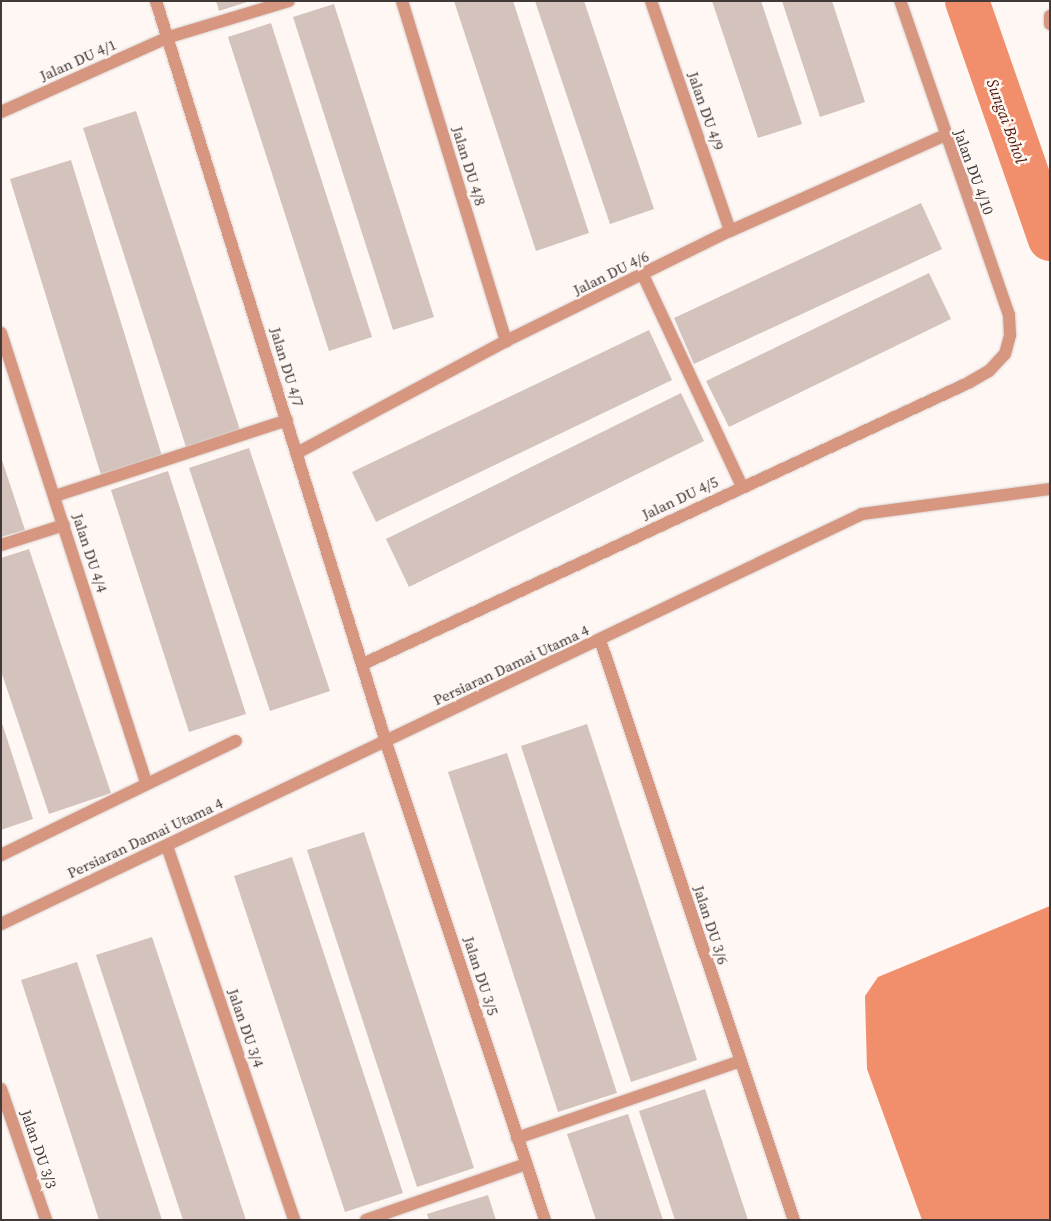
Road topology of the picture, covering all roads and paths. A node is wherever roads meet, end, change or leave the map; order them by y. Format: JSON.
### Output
{"nodes":[{"id":1,"x":156,"y":1,"type":"edge"},
{"id":2,"x":289,"y":1,"type":"edge"},
{"id":3,"x":402,"y":1,"type":"edge"},
{"id":4,"x":651,"y":1,"type":"edge"},
{"id":5,"x":900,"y":1,"type":"edge"},
{"id":6,"x":1050,"y":16,"type":"edge"},
{"id":7,"x":1050,"y":24,"type":"edge"},
{"id":8,"x":169,"y":36,"type":"junction"},
{"id":9,"x":1,"y":112,"type":"edge"},
{"id":10,"x":943,"y":136,"type":"junction"},
{"id":11,"x":730,"y":231,"type":"junction"},
{"id":12,"x":643,"y":276,"type":"junction"},
{"id":13,"x":1,"y":334,"type":"edge"},
{"id":14,"x":506,"y":341,"type":"junction"},
{"id":15,"x":1005,"y":354,"type":"joint"},
{"id":16,"x":287,"y":420,"type":"junction"},
{"id":17,"x":299,"y":452,"type":"junction"},
{"id":18,"x":742,"y":486,"type":"junction"},
{"id":19,"x":1050,"y":489,"type":"edge"},
{"id":20,"x":55,"y":496,"type":"junction"},
{"id":21,"x":64,"y":525,"type":"junction"},
{"id":22,"x":1,"y":545,"type":"edge"},
{"id":23,"x":600,"y":640,"type":"junction"},
{"id":24,"x":363,"y":664,"type":"junction"},
{"id":25,"x":236,"y":741,"type":"dead end"},
{"id":26,"x":386,"y":742,"type":"junction"},
{"id":27,"x":146,"y":783,"type":"junction"},
{"id":28,"x":167,"y":846,"type":"junction"},
{"id":29,"x":1,"y":855,"type":"edge"},
{"id":30,"x":1,"y":924,"type":"edge"},
{"id":31,"x":738,"y":1062,"type":"junction"},
{"id":32,"x":1,"y":1089,"type":"edge"},
{"id":33,"x":517,"y":1138,"type":"junction"},
{"id":34,"x":526,"y":1164,"type":"junction"},
{"id":35,"x":46,"y":1220,"type":"edge"},
{"id":36,"x":294,"y":1220,"type":"edge"},
{"id":37,"x":366,"y":1220,"type":"edge"},
{"id":38,"x":546,"y":1220,"type":"edge"},
{"id":39,"x":794,"y":1220,"type":"edge"}],
"edges":[{"from":1,"to":8,"type":"street","name":"Jalan DU 4/7"},
{"from":2,"to":8,"type":"street","name":"Jalan DU 4/1"},
{"from":3,"to":14,"type":"street","name":"Jalan DU 4/8"},
{"from":4,"to":11,"type":"street","name":"Jalan DU 4/9"},
{"from":5,"to":10,"type":"street","name":"Jalan DU 4/10"},
{"from":6,"to":7,"type":"street"},
{"from":8,"to":9,"type":"street","name":"Jalan DU 4/1"},
{"from":8,"to":16,"type":"street","name":"Jalan DU 4/7"},
{"from":10,"to":11,"type":"street","name":"Jalan DU 4/6"},
{"from":10,"to":15,"type":"street","name":"Jalan DU 4/10"},
{"from":11,"to":12,"type":"street","name":"Jalan DU 4/6"},
{"from":12,"to":14,"type":"street","name":"Jalan DU 4/6"},
{"from":12,"to":18,"type":"street"},
{"from":13,"to":20,"type":"street","name":"Jalan DU 4/4"},
{"from":14,"to":17,"type":"street","name":"Jalan DU 4/6"},
{"from":15,"to":18,"type":"street","name":"Jalan DU 4/5"},
{"from":16,"to":17,"type":"street","name":"Jalan DU 4/7"},
{"from":16,"to":20,"type":"street"},
{"from":17,"to":24,"type":"street","name":"Jalan DU 4/7"},
{"from":18,"to":24,"type":"street","name":"Jalan DU 4/5"},
{"from":19,"to":23,"type":"street","name":"Persiaran Damai Utama 4"},
{"from":20,"to":21,"type":"street","name":"Jalan DU 4/4"},
{"from":21,"to":22,"type":"street"},
{"from":21,"to":27,"type":"street","name":"Jalan DU 4/4"},
{"from":23,"to":26,"type":"street","name":"Persiaran Damai Utama 4"},
{"from":23,"to":31,"type":"street","name":"Jalan DU 3/6"},
{"from":24,"to":26,"type":"street","name":"Jalan DU 4/7"},
{"from":25,"to":27,"type":"street"},
{"from":26,"to":28,"type":"street","name":"Persiaran Damai Utama 4"},
{"from":26,"to":33,"type":"street","name":"Jalan DU 3/5"},
{"from":27,"to":29,"type":"street"},
{"from":28,"to":30,"type":"street","name":"Persiaran Damai Utama 4"},
{"from":28,"to":36,"type":"street","name":"Jalan DU 3/4"},
{"from":31,"to":33,"type":"street"},
{"from":31,"to":39,"type":"street","name":"Jalan DU 3/6"},
{"from":32,"to":35,"type":"street","name":"Jalan DU 3/3"},
{"from":33,"to":34,"type":"street","name":"Jalan DU 3/5"},
{"from":34,"to":37,"type":"street"},
{"from":34,"to":38,"type":"street","name":"Jalan DU 3/5"}]}
